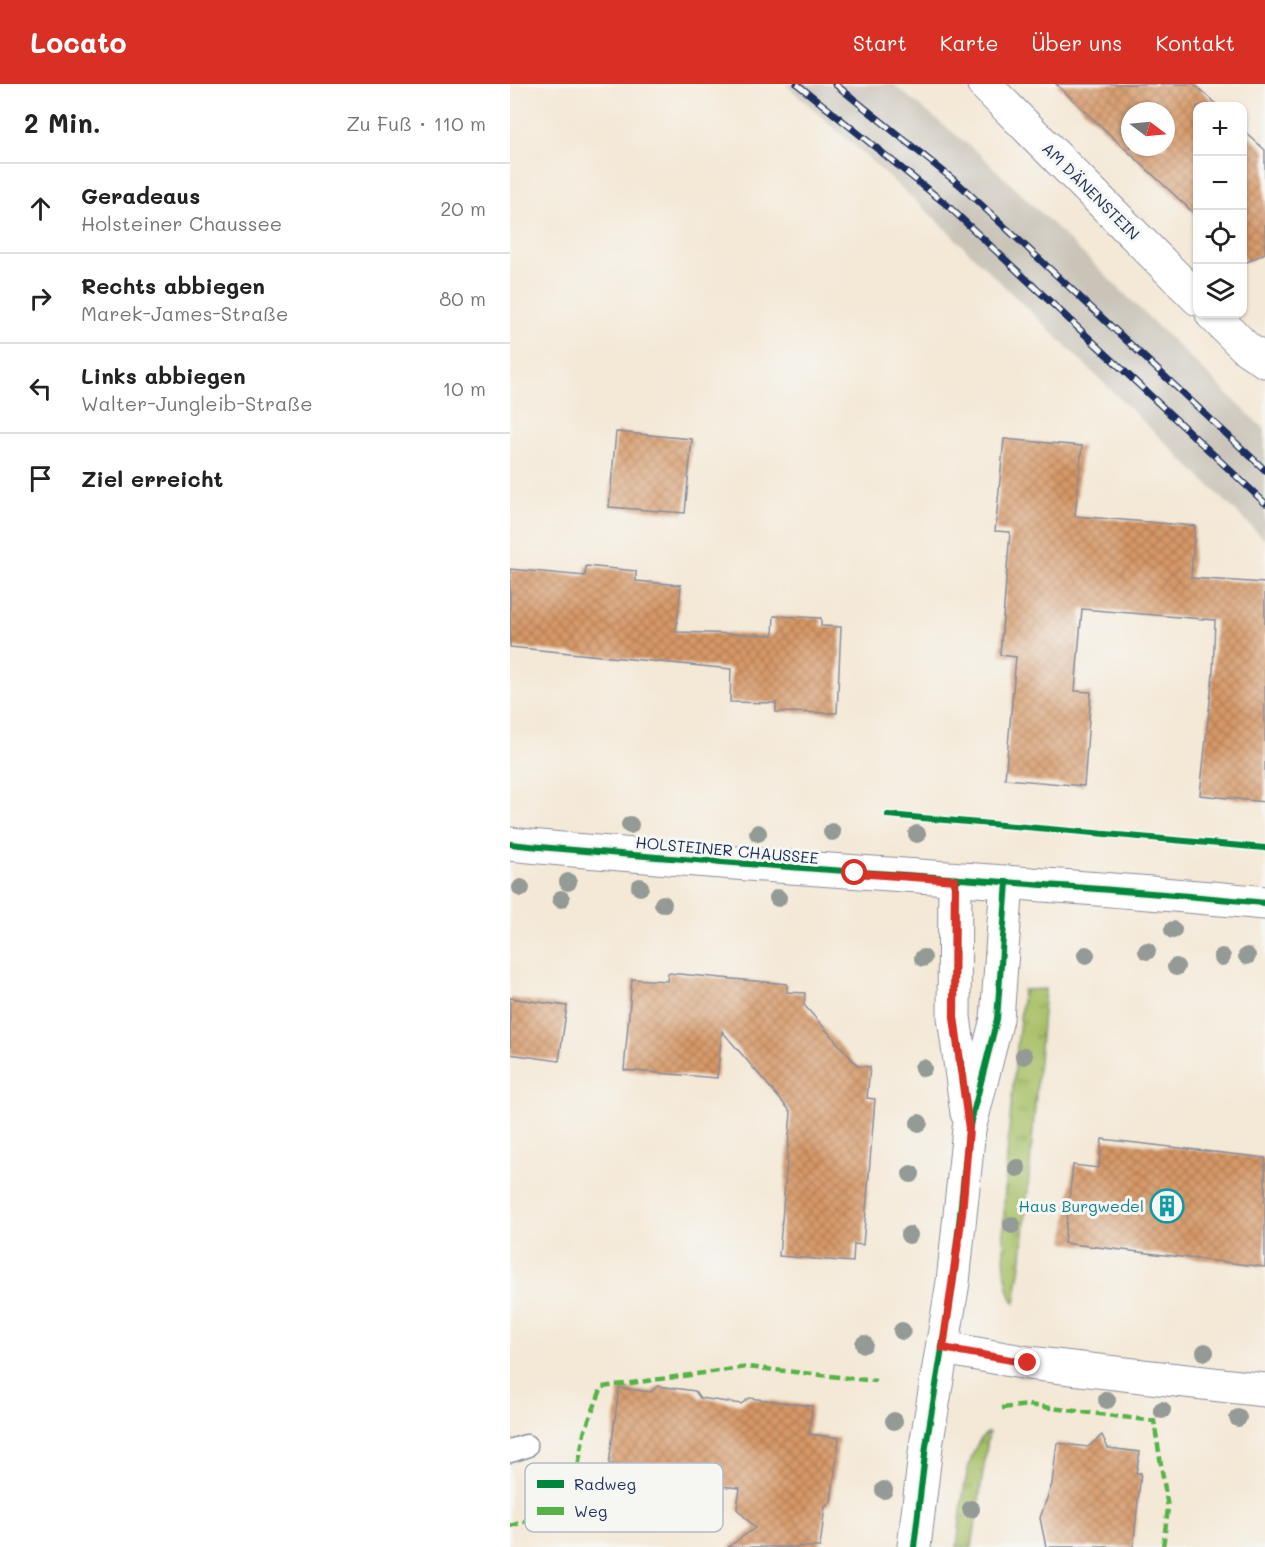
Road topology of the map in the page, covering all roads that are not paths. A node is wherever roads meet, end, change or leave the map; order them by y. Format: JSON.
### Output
{"nodes":[{"id":1,"x":984,"y":84,"type":"edge"},
{"id":2,"x":1193,"y":295,"type":"edge"},
{"id":3,"x":1216,"y":318,"type":"edge"},
{"id":4,"x":1265,"y":361,"type":"edge"},
{"id":5,"x":510,"y":844,"type":"edge"},
{"id":6,"x":955,"y":880,"type":"junction"},
{"id":7,"x":1007,"y":882,"type":"junction"},
{"id":8,"x":1265,"y":903,"type":"edge"},
{"id":9,"x":969,"y":1129,"type":"junction"},
{"id":10,"x":943,"y":1348,"type":"junction"},
{"id":11,"x":1265,"y":1390,"type":"edge"},
{"id":12,"x":914,"y":1547,"type":"edge"}],
"edges":[{"from":1,"to":2,"type":"main road","name":"AM DÄNENSTEIN"},
{"from":3,"to":4,"type":"main road"},
{"from":5,"to":6,"type":"main road","name":"HOLSTEINER CHAUSSEE"},
{"from":6,"to":7,"type":"main road","name":"HOLSTEINER CHAUSSEE"},
{"from":6,"to":9,"type":"main road"},
{"from":7,"to":8,"type":"main road","name":"HOLSTEINER CHAUSSEE"},
{"from":7,"to":9,"type":"main road"},
{"from":9,"to":10,"type":"main road"},
{"from":10,"to":11,"type":"main road"},
{"from":10,"to":12,"type":"main road"}]}
